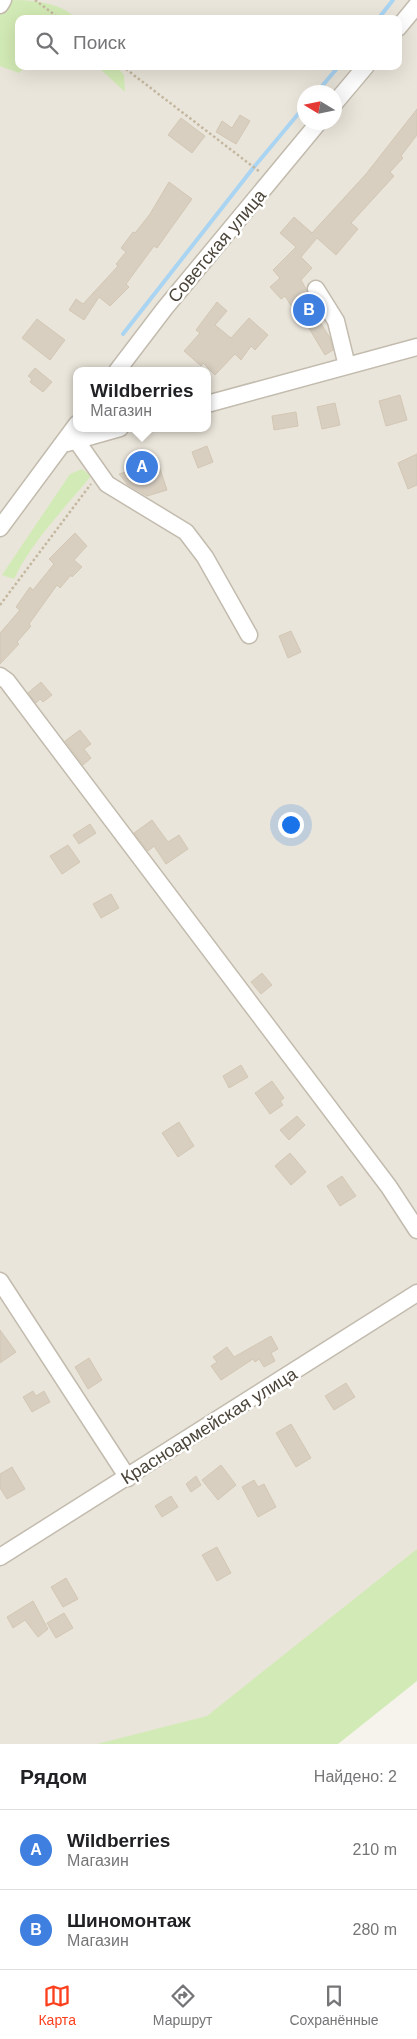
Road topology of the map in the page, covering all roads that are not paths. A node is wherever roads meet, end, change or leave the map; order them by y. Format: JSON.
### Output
{"nodes":[{"id":1,"x":3,"y":0,"type":"edge"},
{"id":2,"x":0,"y":5,"type":"edge"},
{"id":3,"x":417,"y":5,"type":"edge"},
{"id":4,"x":402,"y":23,"type":"edge"},
{"id":5,"x":363,"y":70,"type":"edge"},
{"id":6,"x":342,"y":94,"type":"edge"},
{"id":7,"x":312,"y":130,"type":"edge"},
{"id":8,"x":316,"y":289,"type":"dead end"},
{"id":9,"x":417,"y":347,"type":"edge"},
{"id":10,"x":347,"y":366,"type":"junction"},
{"id":11,"x":121,"y":367,"type":"edge"},
{"id":12,"x":211,"y":403,"type":"edge"},
{"id":13,"x":96,"y":432,"type":"edge"},
{"id":14,"x":72,"y":436,"type":"edge"},
{"id":15,"x":0,"y":528,"type":"edge"},
{"id":16,"x":249,"y":634,"type":"dead end"},
{"id":17,"x":0,"y":676,"type":"edge"},
{"id":18,"x":417,"y":1230,"type":"edge"},
{"id":19,"x":0,"y":1281,"type":"edge"},
{"id":20,"x":417,"y":1293,"type":"edge"},
{"id":21,"x":128,"y":1478,"type":"junction"},
{"id":22,"x":0,"y":1557,"type":"edge"}],
"edges":[{"from":1,"to":2,"type":"street"},
{"from":3,"to":4,"type":"street"},
{"from":5,"to":6,"type":"street"},
{"from":7,"to":11,"type":"street","name":"Советская улица"},
{"from":8,"to":10,"type":"street"},
{"from":9,"to":10,"type":"street"},
{"from":10,"to":12,"type":"street"},
{"from":13,"to":14,"type":"street"},
{"from":14,"to":15,"type":"street"},
{"from":14,"to":16,"type":"street"},
{"from":17,"to":18,"type":"street"},
{"from":19,"to":21,"type":"street"},
{"from":20,"to":21,"type":"street","name":"Красноармейская улица"},
{"from":21,"to":22,"type":"street","name":"Красноармейская улица"}]}
